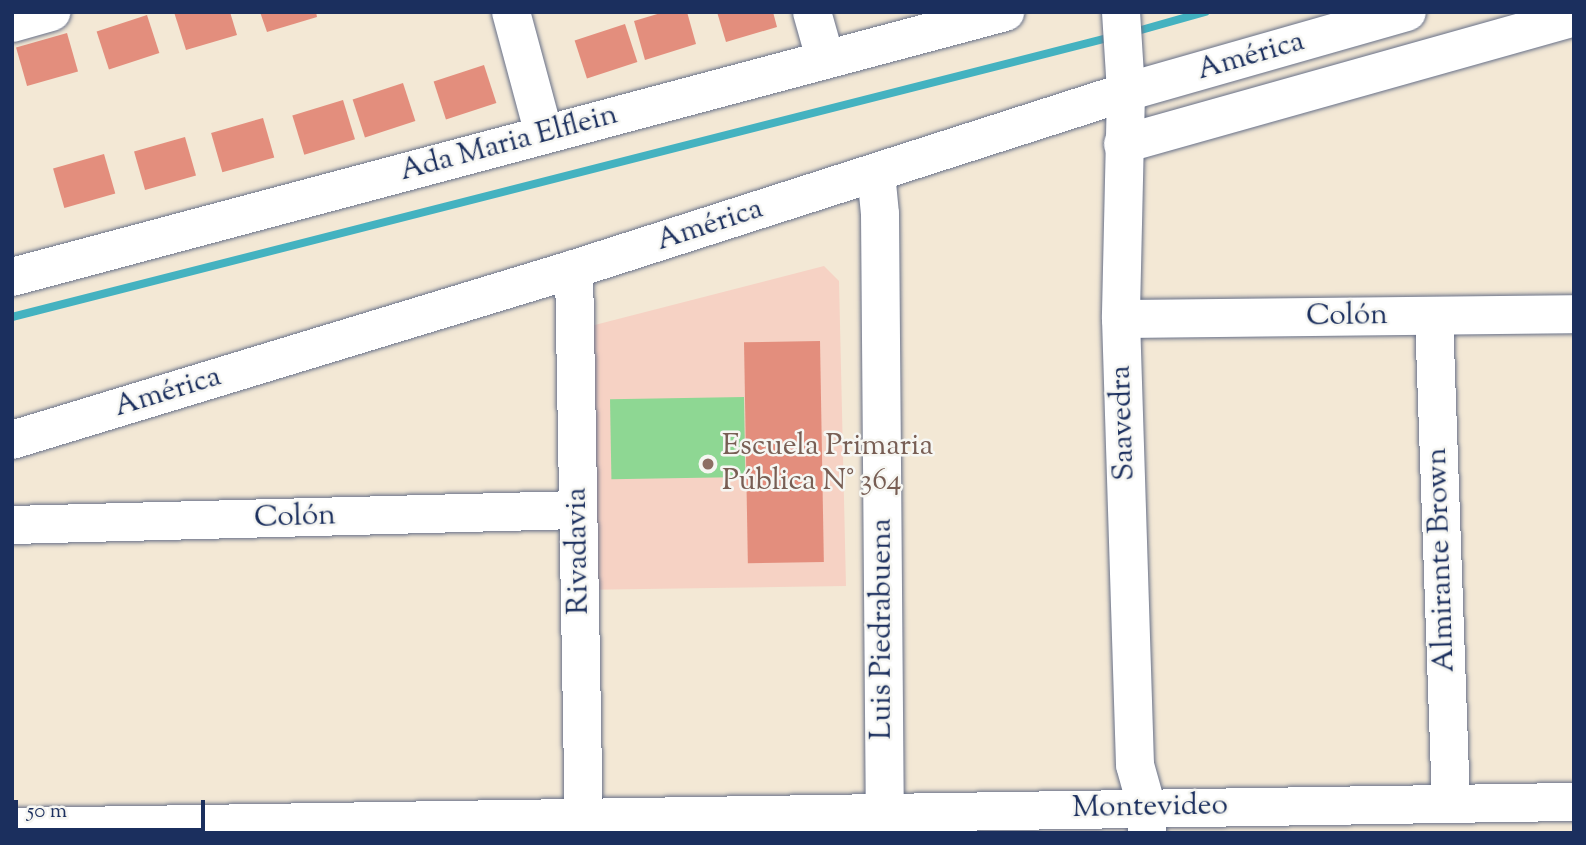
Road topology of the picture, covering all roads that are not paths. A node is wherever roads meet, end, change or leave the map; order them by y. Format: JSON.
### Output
{"nodes":[{"id":1,"x":51,"y":12,"type":"edge"},
{"id":2,"x":511,"y":12,"type":"edge"},
{"id":3,"x":812,"y":12,"type":"edge"},
{"id":4,"x":1005,"y":12,"type":"edge"},
{"id":5,"x":1121,"y":12,"type":"edge"},
{"id":6,"x":1407,"y":12,"type":"edge"},
{"id":7,"x":1574,"y":17,"type":"edge"},
{"id":8,"x":12,"y":23,"type":"edge"},
{"id":9,"x":825,"y":58,"type":"junction"},
{"id":10,"x":1125,"y":86,"type":"junction"},
{"id":11,"x":544,"y":134,"type":"junction"},
{"id":12,"x":1123,"y":144,"type":"junction"},
{"id":13,"x":876,"y":173,"type":"junction"},
{"id":14,"x":573,"y":269,"type":"junction"},
{"id":15,"x":12,"y":277,"type":"edge"},
{"id":16,"x":1574,"y":314,"type":"edge"},
{"id":17,"x":1434,"y":316,"type":"junction"},
{"id":18,"x":1121,"y":319,"type":"junction"},
{"id":19,"x":12,"y":440,"type":"edge"},
{"id":20,"x":578,"y":510,"type":"junction"},
{"id":21,"x":12,"y":526,"type":"edge"},
{"id":22,"x":1451,"y":804,"type":"junction"},
{"id":23,"x":1556,"y":812,"type":"edge"},
{"id":24,"x":1147,"y":820,"type":"edge"},
{"id":25,"x":885,"y":822,"type":"edge"},
{"id":26,"x":583,"y":825,"type":"edge"},
{"id":27,"x":12,"y":827,"type":"edge"},
{"id":28,"x":329,"y":827,"type":"edge"}],
"edges":[{"from":1,"to":8,"type":"street"},
{"from":2,"to":11,"type":"street"},
{"from":3,"to":9,"type":"street"},
{"from":4,"to":9,"type":"street","name":"Ada Maria Elflein"},
{"from":5,"to":10,"type":"street","name":"Saavedra"},
{"from":6,"to":10,"type":"street","name":"América"},
{"from":7,"to":12,"type":"street"},
{"from":9,"to":11,"type":"street","name":"Ada Maria Elflein"},
{"from":10,"to":12,"type":"street","name":"Saavedra"},
{"from":10,"to":13,"type":"street","name":"América"},
{"from":11,"to":15,"type":"street","name":"Ada Maria Elflein"},
{"from":12,"to":18,"type":"street","name":"Saavedra"},
{"from":13,"to":14,"type":"street","name":"América"},
{"from":13,"to":25,"type":"street","name":"Luis Piedrabuena"},
{"from":14,"to":19,"type":"street","name":"América"},
{"from":14,"to":20,"type":"street","name":"Rivadavia"},
{"from":16,"to":17,"type":"street","name":"Colón"},
{"from":17,"to":18,"type":"street","name":"Colón"},
{"from":17,"to":22,"type":"street","name":"Almirante Brown"},
{"from":18,"to":24,"type":"street","name":"Saavedra"},
{"from":20,"to":21,"type":"street","name":"Colón"},
{"from":20,"to":26,"type":"street","name":"Rivadavia"},
{"from":22,"to":23,"type":"street","name":"Montevideo"},
{"from":22,"to":24,"type":"street","name":"Montevideo"},
{"from":24,"to":25,"type":"street","name":"Montevideo"},
{"from":25,"to":26,"type":"street","name":"Montevideo"},
{"from":26,"to":28,"type":"street","name":"Montevideo"},
{"from":27,"to":28,"type":"street","name":"Montevideo"}]}
